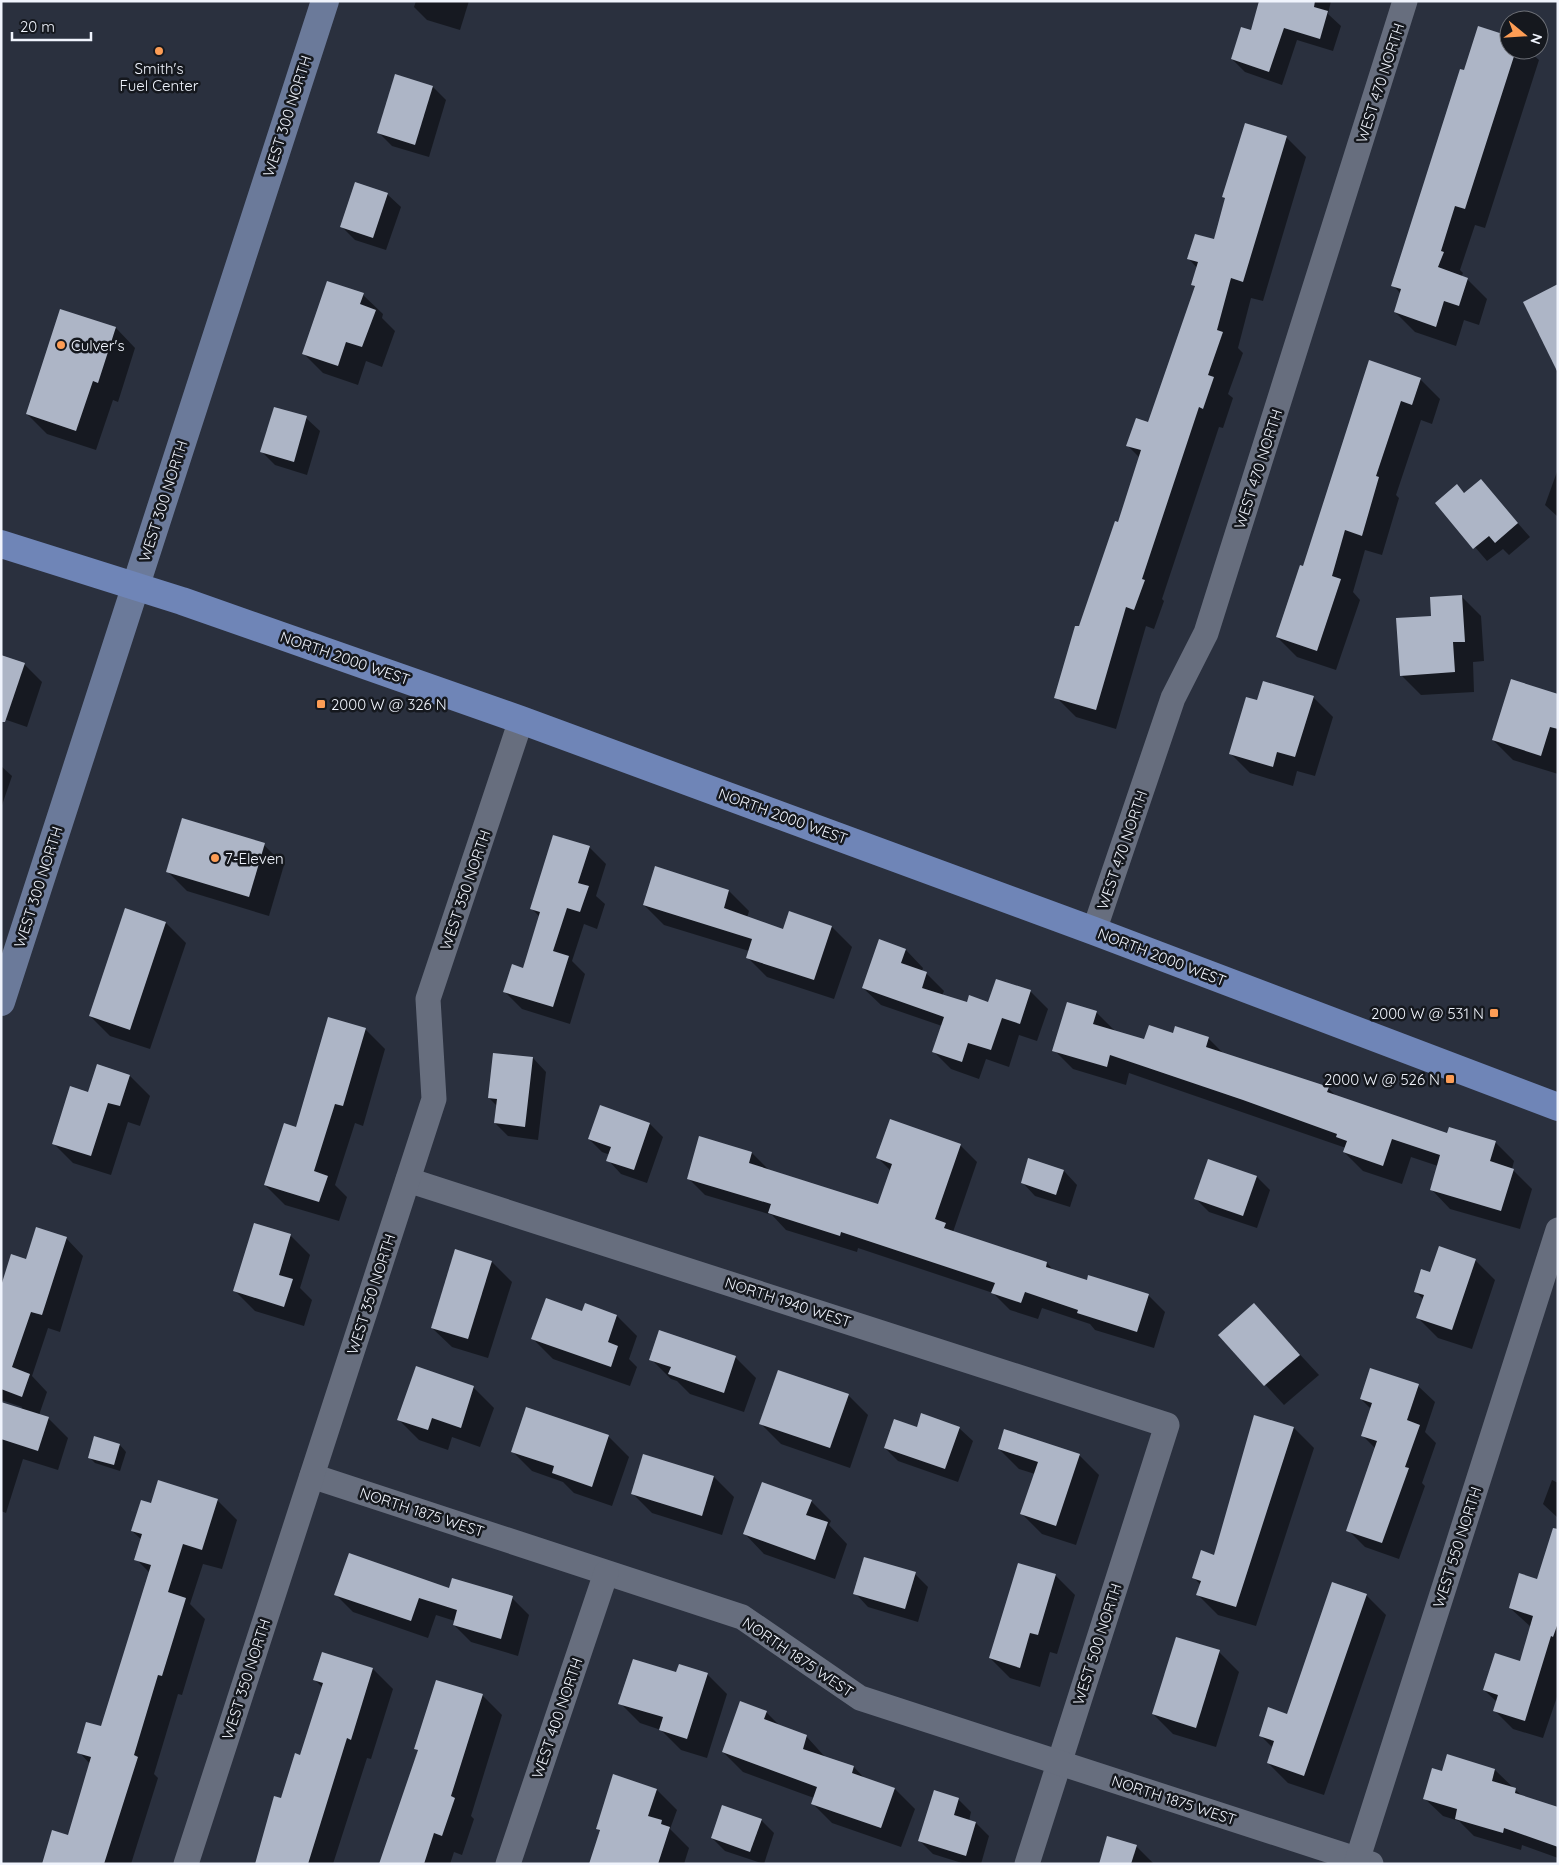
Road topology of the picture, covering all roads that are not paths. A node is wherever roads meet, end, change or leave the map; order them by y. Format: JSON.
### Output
{"nodes":[{"id":1,"x":325,"y":1,"type":"edge"},
{"id":2,"x":1405,"y":1,"type":"edge"},
{"id":3,"x":1,"y":544,"type":"edge"},
{"id":4,"x":135,"y":587,"type":"junction"},
{"id":5,"x":521,"y":720,"type":"junction"},
{"id":6,"x":1094,"y":931,"type":"junction"},
{"id":7,"x":1,"y":1002,"type":"edge"},
{"id":8,"x":1558,"y":1107,"type":"edge"},
{"id":9,"x":408,"y":1180,"type":"junction"},
{"id":10,"x":1558,"y":1230,"type":"edge"},
{"id":11,"x":1167,"y":1425,"type":"joint"},
{"id":12,"x":312,"y":1476,"type":"junction"},
{"id":13,"x":606,"y":1573,"type":"junction"},
{"id":14,"x":1059,"y":1763,"type":"junction"},
{"id":15,"x":1361,"y":1862,"type":"edge"},
{"id":16,"x":186,"y":1864,"type":"edge"},
{"id":17,"x":508,"y":1864,"type":"edge"},
{"id":18,"x":1027,"y":1864,"type":"edge"}],
"edges":[{"from":1,"to":4,"type":"main road","name":"WEST 300 NORTH"},
{"from":2,"to":6,"type":"street","name":"WEST 470 NORTH"},
{"from":3,"to":4,"type":"main road","name":"NORTH 2000 WEST"},
{"from":4,"to":5,"type":"main road","name":"NORTH 2000 WEST"},
{"from":4,"to":7,"type":"main road","name":"WEST 300 NORTH"},
{"from":5,"to":6,"type":"main road","name":"NORTH 2000 WEST"},
{"from":5,"to":9,"type":"street","name":"WEST 350 NORTH"},
{"from":6,"to":8,"type":"main road","name":"NORTH 2000 WEST"},
{"from":9,"to":11,"type":"street","name":"NORTH 1940 WEST"},
{"from":9,"to":12,"type":"street","name":"WEST 350 NORTH"},
{"from":10,"to":15,"type":"street","name":"WEST 550 NORTH"},
{"from":11,"to":14,"type":"street","name":"WEST 500 NORTH"},
{"from":12,"to":13,"type":"street","name":"NORTH 1875 WEST"},
{"from":12,"to":16,"type":"street","name":"WEST 350 NORTH"},
{"from":13,"to":14,"type":"street","name":"NORTH 1875 WEST"},
{"from":13,"to":17,"type":"street","name":"WEST 400 NORTH"},
{"from":14,"to":15,"type":"street","name":"NORTH 1875 WEST"},
{"from":14,"to":18,"type":"street","name":"WEST 500 NORTH"}]}
